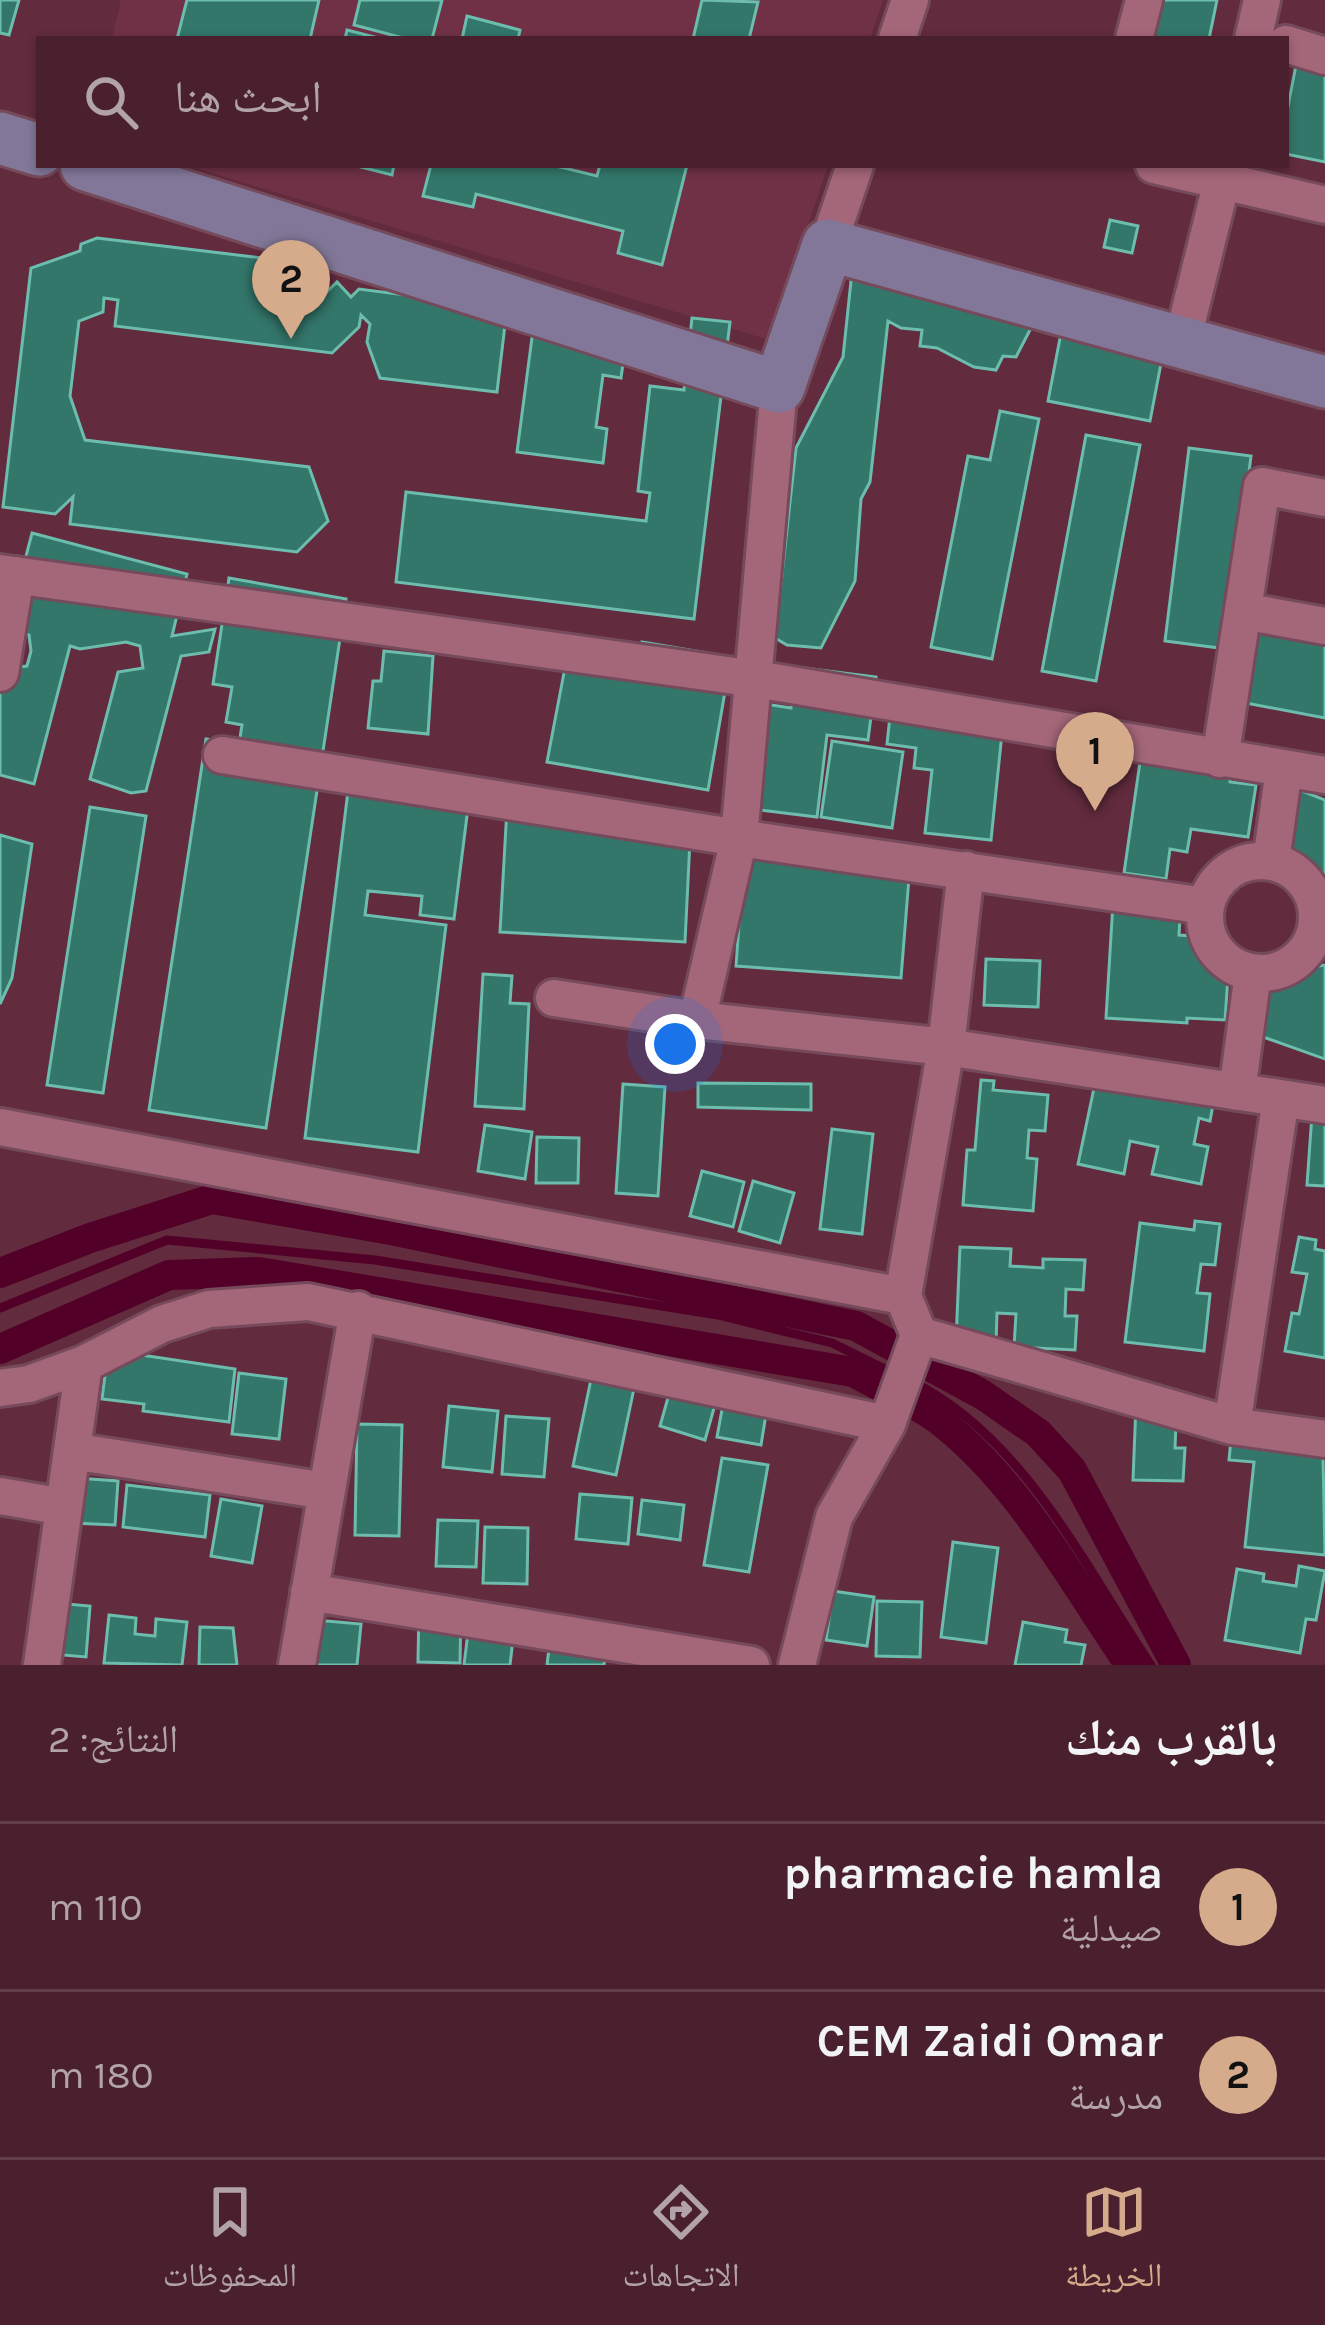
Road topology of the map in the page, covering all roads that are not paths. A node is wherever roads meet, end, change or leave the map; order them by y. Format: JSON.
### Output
{"nodes":[{"id":1,"x":910,"y":0,"type":"edge"},
{"id":2,"x":1144,"y":0,"type":"edge"},
{"id":3,"x":898,"y":36,"type":"edge"},
{"id":4,"x":1134,"y":36,"type":"edge"},
{"id":5,"x":1289,"y":41,"type":"edge"},
{"id":6,"x":1325,"y":56,"type":"edge"},
{"id":7,"x":0,"y":137,"type":"edge"},
{"id":8,"x":36,"y":149,"type":"edge"},
{"id":9,"x":95,"y":168,"type":"edge"},
{"id":10,"x":854,"y":168,"type":"edge"},
{"id":11,"x":1180,"y":168,"type":"edge"},
{"id":12,"x":1224,"y":173,"type":"edge"},
{"id":13,"x":1325,"y":205,"type":"edge"},
{"id":14,"x":828,"y":245,"type":"junction"},
{"id":15,"x":1182,"y":342,"type":"junction"},
{"id":16,"x":1325,"y":382,"type":"edge"},
{"id":17,"x":779,"y":387,"type":"junction"},
{"id":18,"x":1325,"y":498,"type":"edge"},
{"id":19,"x":8,"y":574,"type":"edge"},
{"id":20,"x":1243,"y":611,"type":"junction"},
{"id":21,"x":1325,"y":626,"type":"edge"},
{"id":22,"x":0,"y":673,"type":"edge"},
{"id":23,"x":756,"y":680,"type":"junction"},
{"id":24,"x":222,"y":755,"type":"dead end"},
{"id":25,"x":1220,"y":759,"type":"junction"},
{"id":26,"x":1284,"y":769,"type":"junction"},
{"id":27,"x":1325,"y":775,"type":"edge"},
{"id":28,"x":739,"y":838,"type":"junction"},
{"id":29,"x":1271,"y":861,"type":"junction"},
{"id":30,"x":966,"y":870,"type":"junction"},
{"id":31,"x":1205,"y":906,"type":"junction"},
{"id":32,"x":1320,"y":926,"type":"edge"},
{"id":33,"x":1253,"y":973,"type":"junction"},
{"id":34,"x":554,"y":998,"type":"dead end"},
{"id":35,"x":697,"y":1021,"type":"junction"},
{"id":36,"x":946,"y":1047,"type":"junction"},
{"id":37,"x":1237,"y":1092,"type":"junction"},
{"id":38,"x":1281,"y":1099,"type":"junction"},
{"id":39,"x":1325,"y":1106,"type":"edge"},
{"id":40,"x":0,"y":1127,"type":"edge"},
{"id":41,"x":904,"y":1296,"type":"junction"},
{"id":42,"x":358,"y":1310,"type":"junction"},
{"id":43,"x":916,"y":1344,"type":"junction"},
{"id":44,"x":84,"y":1364,"type":"junction"},
{"id":45,"x":0,"y":1388,"type":"edge"},
{"id":46,"x":893,"y":1411,"type":"junction"},
{"id":47,"x":1232,"y":1426,"type":"junction"},
{"id":48,"x":1325,"y":1439,"type":"edge"},
{"id":49,"x":72,"y":1451,"type":"junction"},
{"id":50,"x":326,"y":1491,"type":"junction"},
{"id":51,"x":0,"y":1496,"type":"edge"},
{"id":52,"x":64,"y":1507,"type":"junction"},
{"id":53,"x":309,"y":1592,"type":"junction"},
{"id":54,"x":42,"y":1665,"type":"edge"},
{"id":55,"x":297,"y":1665,"type":"edge"},
{"id":56,"x":751,"y":1665,"type":"edge"},
{"id":57,"x":797,"y":1665,"type":"edge"}],
"edges":[{"from":1,"to":3,"type":"street"},
{"from":2,"to":4,"type":"street"},
{"from":5,"to":6,"type":"street"},
{"from":7,"to":8,"type":"street"},
{"from":9,"to":17,"type":"street"},
{"from":10,"to":14,"type":"street"},
{"from":11,"to":12,"type":"street"},
{"from":12,"to":13,"type":"street"},
{"from":12,"to":15,"type":"street"},
{"from":14,"to":15,"type":"street"},
{"from":14,"to":17,"type":"street"},
{"from":15,"to":16,"type":"street"},
{"from":17,"to":23,"type":"street"},
{"from":18,"to":20,"type":"street"},
{"from":19,"to":22,"type":"street"},
{"from":19,"to":23,"type":"street"},
{"from":20,"to":21,"type":"street"},
{"from":20,"to":25,"type":"street"},
{"from":23,"to":25,"type":"street"},
{"from":23,"to":28,"type":"street"},
{"from":24,"to":28,"type":"street"},
{"from":25,"to":26,"type":"street"},
{"from":26,"to":27,"type":"street"},
{"from":26,"to":29,"type":"street"},
{"from":28,"to":30,"type":"street"},
{"from":28,"to":35,"type":"street"},
{"from":29,"to":31,"type":"street"},
{"from":29,"to":32,"type":"street"},
{"from":30,"to":31,"type":"street"},
{"from":30,"to":36,"type":"street"},
{"from":31,"to":33,"type":"street"},
{"from":32,"to":33,"type":"street"},
{"from":33,"to":37,"type":"street"},
{"from":34,"to":35,"type":"street"},
{"from":35,"to":36,"type":"street"},
{"from":36,"to":37,"type":"street"},
{"from":36,"to":41,"type":"street"},
{"from":37,"to":38,"type":"street"},
{"from":38,"to":39,"type":"street"},
{"from":38,"to":47,"type":"street"},
{"from":40,"to":41,"type":"street"},
{"from":41,"to":43,"type":"street"},
{"from":42,"to":44,"type":"street"},
{"from":42,"to":46,"type":"street"},
{"from":42,"to":50,"type":"street"},
{"from":43,"to":46,"type":"street"},
{"from":43,"to":47,"type":"street"},
{"from":44,"to":45,"type":"street"},
{"from":44,"to":49,"type":"street"},
{"from":46,"to":57,"type":"street"},
{"from":47,"to":48,"type":"street"},
{"from":49,"to":50,"type":"street"},
{"from":49,"to":52,"type":"street"},
{"from":50,"to":53,"type":"street"},
{"from":51,"to":52,"type":"street"},
{"from":52,"to":54,"type":"street"},
{"from":53,"to":55,"type":"street"},
{"from":53,"to":56,"type":"street"}]}
